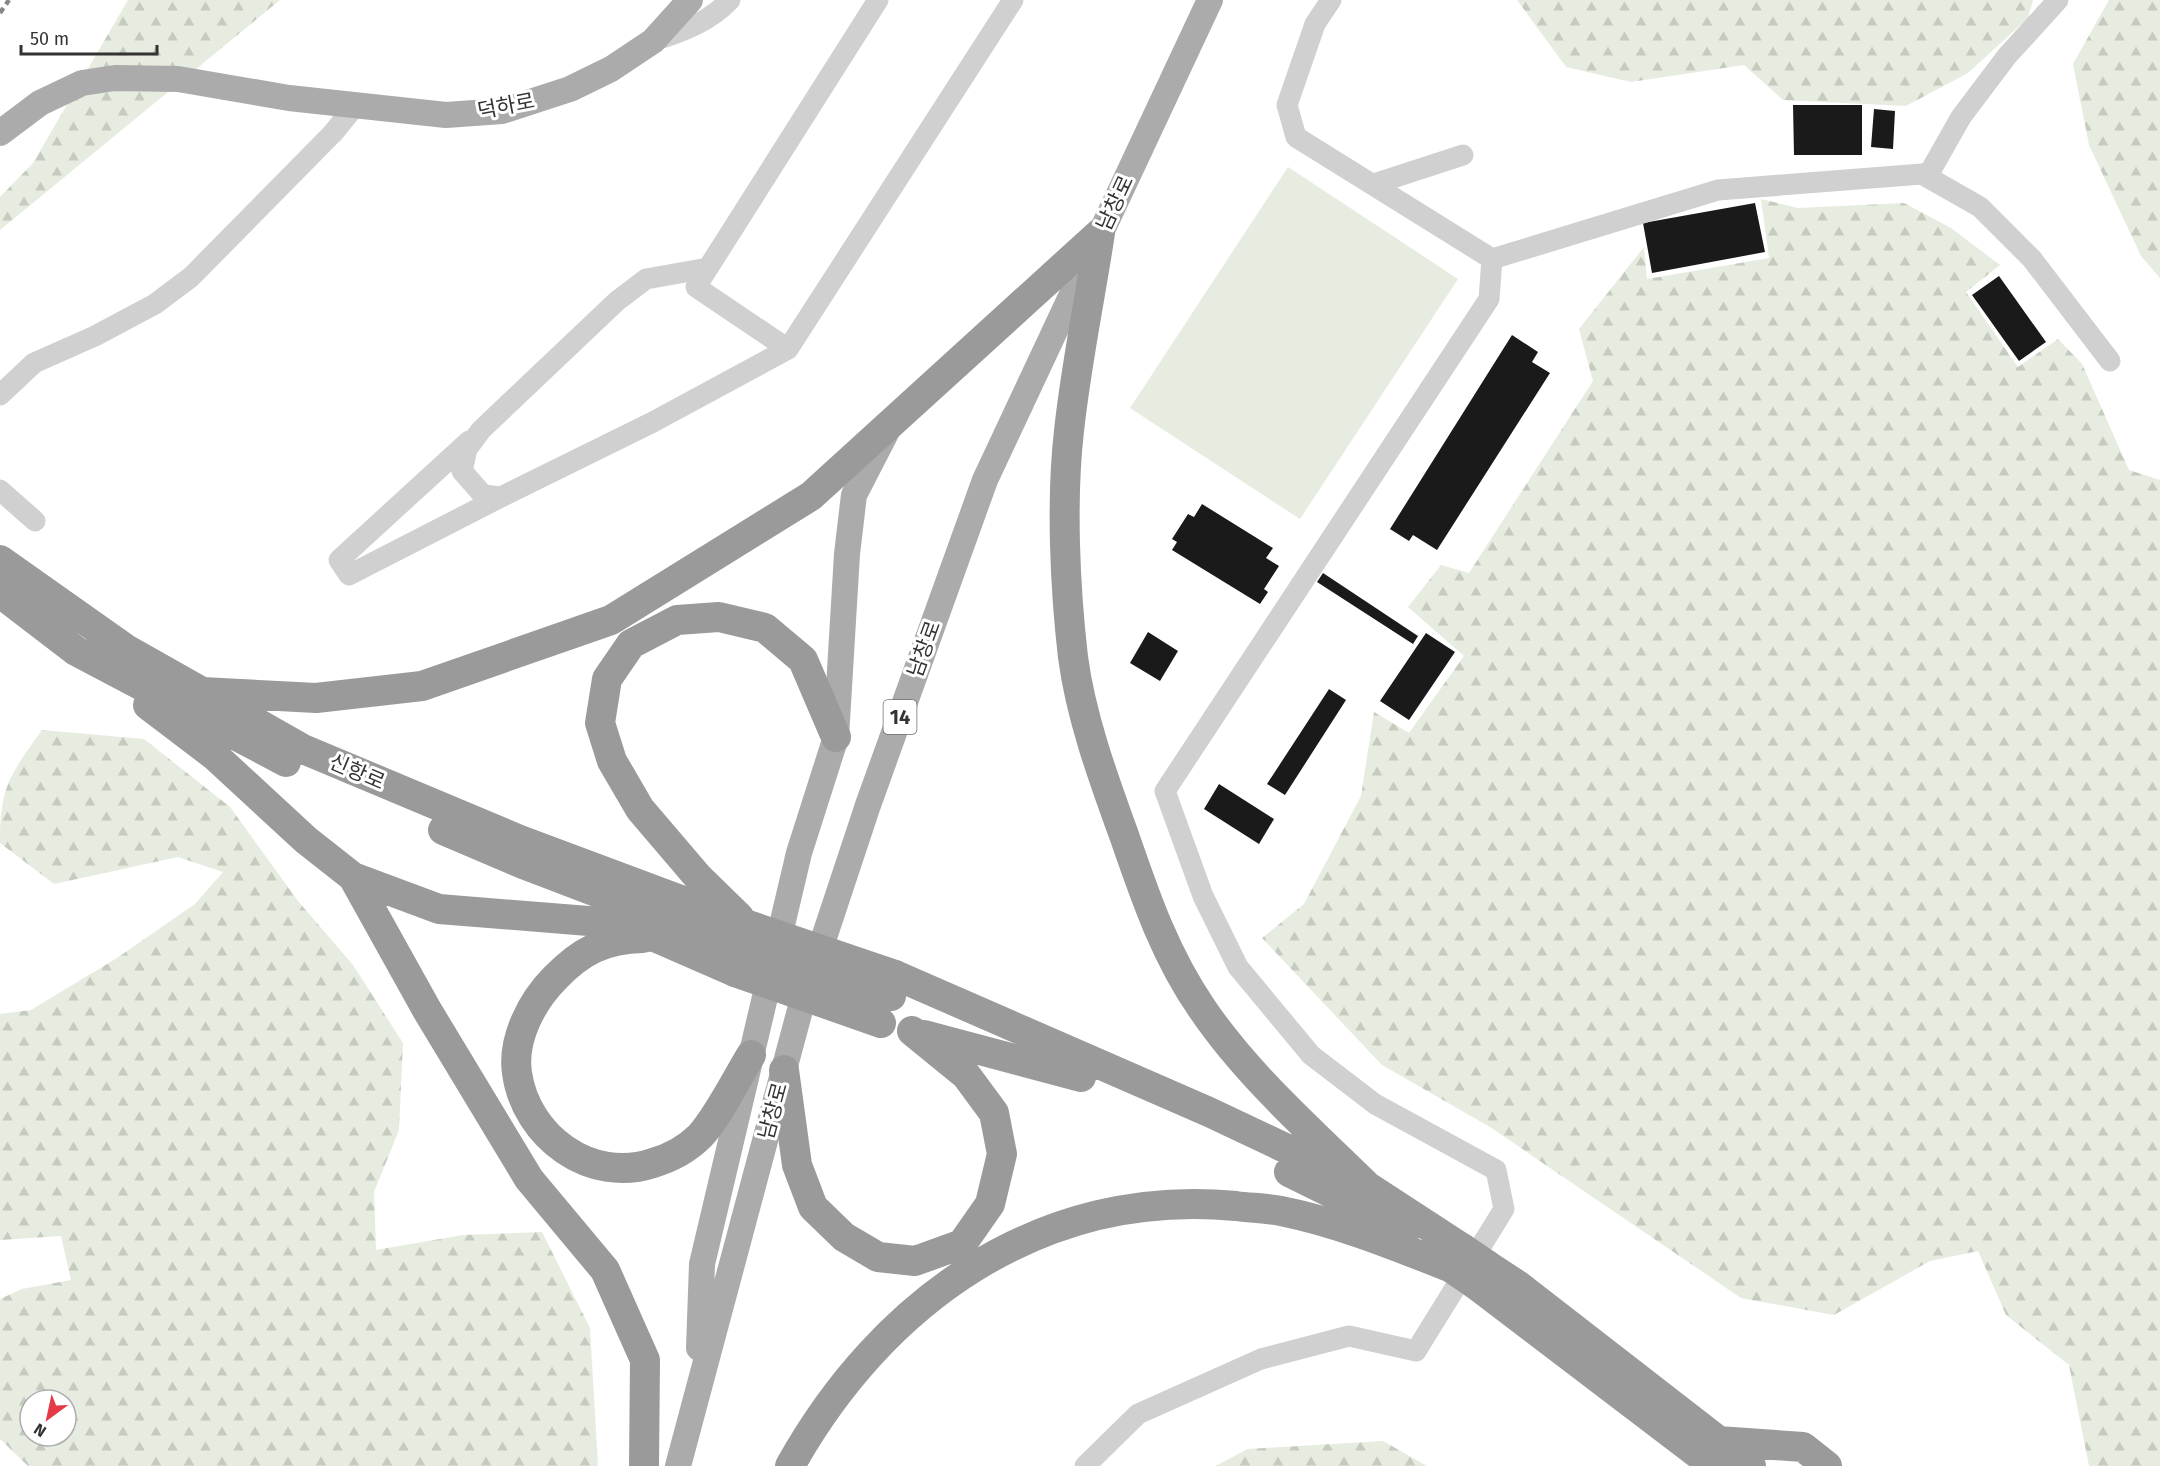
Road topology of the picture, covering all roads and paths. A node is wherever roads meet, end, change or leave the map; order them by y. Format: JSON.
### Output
{"nodes":[{"id":1,"x":690,"y":0,"type":"edge"},
{"id":2,"x":730,"y":0,"type":"edge"},
{"id":3,"x":878,"y":0,"type":"edge"},
{"id":4,"x":1013,"y":0,"type":"edge"},
{"id":5,"x":1210,"y":0,"type":"edge"},
{"id":6,"x":1331,"y":0,"type":"edge"},
{"id":7,"x":2058,"y":0,"type":"edge"},
{"id":8,"x":653,"y":41,"type":"junction"},
{"id":9,"x":355,"y":106,"type":"junction"},
{"id":10,"x":0,"y":133,"type":"edge"},
{"id":11,"x":1463,"y":155,"type":"dead end"},
{"id":12,"x":1927,"y":177,"type":"junction"},
{"id":13,"x":1374,"y":184,"type":"junction"},
{"id":14,"x":1100,"y":234,"type":"junction"},
{"id":15,"x":1492,"y":258,"type":"junction"},
{"id":16,"x":708,"y":268,"type":"junction"},
{"id":17,"x":788,"y":349,"type":"junction"},
{"id":18,"x":2110,"y":362,"type":"dead end"},
{"id":19,"x":0,"y":395,"type":"edge"},
{"id":20,"x":892,"y":422,"type":"junction"},
{"id":21,"x":481,"y":430,"type":"junction"},
{"id":22,"x":0,"y":490,"type":"edge"},
{"id":23,"x":501,"y":497,"type":"junction"},
{"id":24,"x":35,"y":521,"type":"dead end"},
{"id":25,"x":0,"y":560,"type":"edge"},
{"id":26,"x":0,"y":593,"type":"edge"},
{"id":27,"x":76,"y":651,"type":"junction"},
{"id":28,"x":202,"y":692,"type":"junction"},
{"id":29,"x":836,"y":737,"type":"junction"},
{"id":30,"x":353,"y":877,"type":"junction"},
{"id":31,"x":657,"y":938,"type":"junction"},
{"id":32,"x":739,"y":947,"type":"junction"},
{"id":33,"x":889,"y":998,"type":"junction"},
{"id":34,"x":912,"y":1031,"type":"junction"},
{"id":35,"x":751,"y":1055,"type":"junction"},
{"id":36,"x":784,"y":1070,"type":"junction"},
{"id":37,"x":1081,"y":1077,"type":"junction"},
{"id":38,"x":1368,"y":1186,"type":"junction"},
{"id":39,"x":1466,"y":1267,"type":"junction"},
{"id":40,"x":698,"y":1393,"type":"junction"},
{"id":41,"x":1708,"y":1457,"type":"edge"},
{"id":42,"x":644,"y":1466,"type":"edge"},
{"id":43,"x":678,"y":1466,"type":"edge"},
{"id":44,"x":790,"y":1466,"type":"edge"},
{"id":45,"x":1085,"y":1466,"type":"edge"},
{"id":46,"x":1750,"y":1466,"type":"edge"},
{"id":47,"x":1827,"y":1466,"type":"edge"}],
"edges":[{"from":1,"to":8,"type":"main road","name":"덕하로"},
{"from":2,"to":8,"type":"street"},
{"from":3,"to":16,"type":"street"},
{"from":4,"to":17,"type":"street"},
{"from":5,"to":14,"type":"main road","name":"남창로","number":"14"},
{"from":6,"to":13,"type":"street"},
{"from":7,"to":12,"type":"street"},
{"from":8,"to":9,"type":"main road","name":"덕하로"},
{"from":9,"to":10,"type":"main road","name":"덕하로"},
{"from":9,"to":19,"type":"street"},
{"from":11,"to":13,"type":"street"},
{"from":12,"to":15,"type":"street"},
{"from":12,"to":18,"type":"street"},
{"from":13,"to":15,"type":"street"},
{"from":14,"to":20,"type":"highway"},
{"from":14,"to":36,"type":"main road","name":"남창로","number":"14"},
{"from":14,"to":38,"type":"highway"},
{"from":15,"to":45,"type":"street"},
{"from":16,"to":17,"type":"street"},
{"from":16,"to":21,"type":"street"},
{"from":17,"to":23,"type":"street"},
{"from":20,"to":28,"type":"highway"},
{"from":20,"to":29,"type":"main road"},
{"from":21,"to":23,"type":"street"},
{"from":21,"to":23,"type":"street"},
{"from":22,"to":24,"type":"street"},
{"from":25,"to":28,"type":"highway","name":"신항로"},
{"from":26,"to":27,"type":"highway","name":"신항로"},
{"from":27,"to":30,"type":"highway"},
{"from":27,"to":32,"type":"highway","name":"신항로"},
{"from":28,"to":32,"type":"highway","name":"신항로"},
{"from":29,"to":32,"type":"highway"},
{"from":29,"to":35,"type":"main road"},
{"from":30,"to":31,"type":"highway"},
{"from":30,"to":42,"type":"highway"},
{"from":31,"to":32,"type":"highway"},
{"from":31,"to":35,"type":"highway"},
{"from":32,"to":33,"type":"highway","bridge":true},
{"from":33,"to":34,"type":"highway"},
{"from":33,"to":37,"type":"highway"},
{"from":33,"to":38,"type":"highway"},
{"from":34,"to":36,"type":"highway"},
{"from":34,"to":37,"type":"highway"},
{"from":35,"to":40,"type":"main road"},
{"from":36,"to":40,"type":"main road","name":"남창로","number":"14"},
{"from":37,"to":39,"type":"highway"},
{"from":38,"to":39,"type":"highway"},
{"from":39,"to":41,"type":"highway"},
{"from":39,"to":44,"type":"highway"},
{"from":40,"to":43,"type":"main road","name":"남창로","number":"14"},
{"from":41,"to":46,"type":"highway"},
{"from":41,"to":47,"type":"highway"}]}
